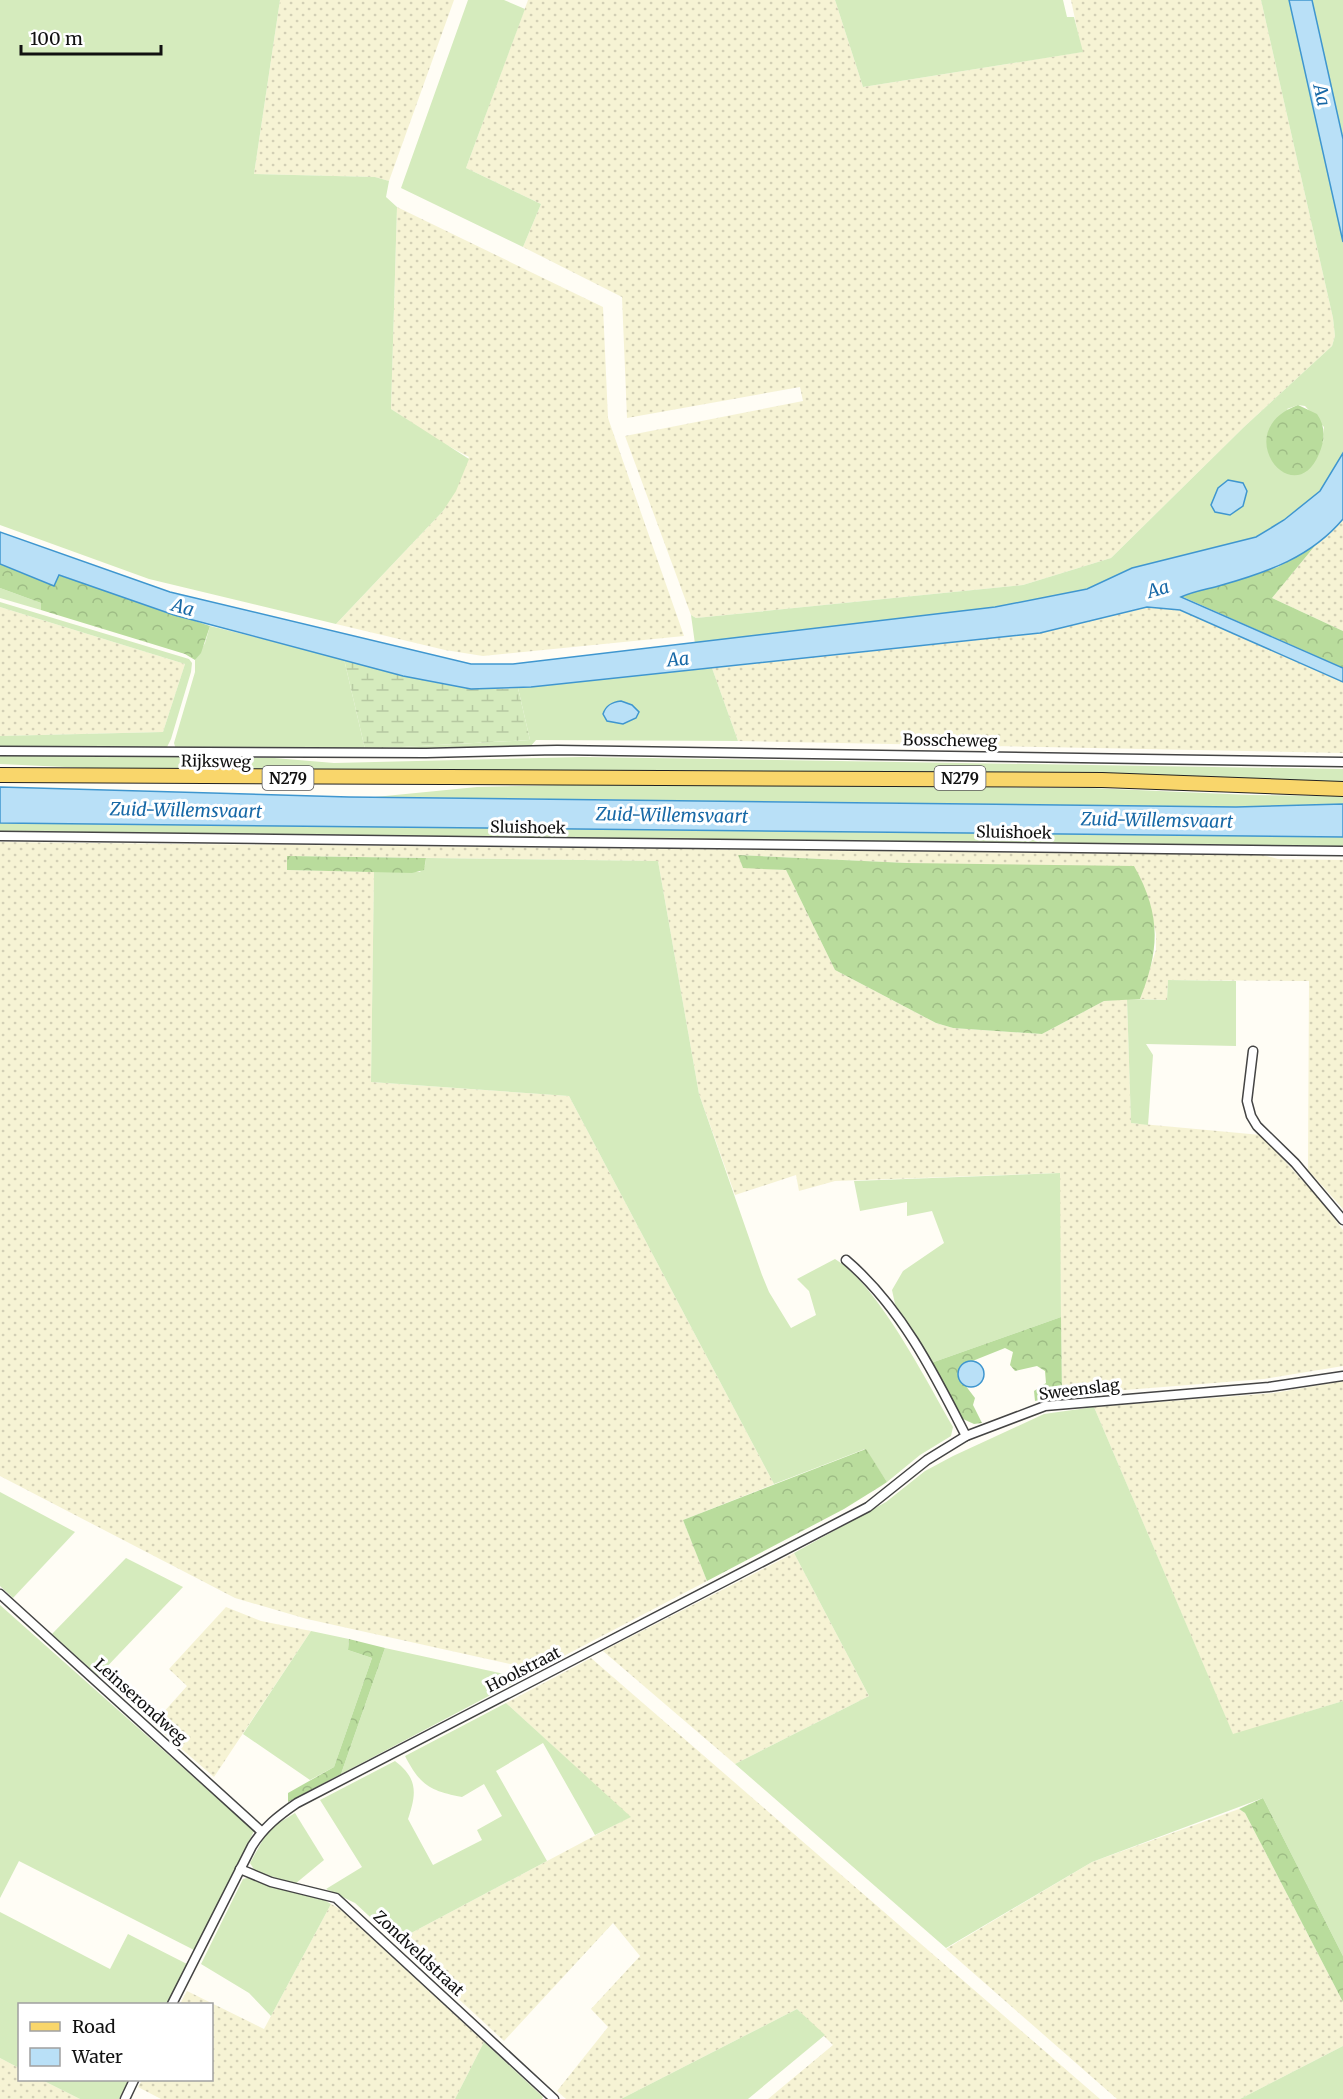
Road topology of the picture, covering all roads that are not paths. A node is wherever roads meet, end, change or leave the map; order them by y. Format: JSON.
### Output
{"nodes":[{"id":1,"x":557,"y":750,"type":"joint"},
{"id":2,"x":0,"y":751,"type":"edge"},
{"id":3,"x":1343,"y":762,"type":"edge"},
{"id":4,"x":0,"y":775,"type":"edge"},
{"id":5,"x":1343,"y":789,"type":"edge"},
{"id":6,"x":0,"y":836,"type":"edge"},
{"id":7,"x":1343,"y":850,"type":"edge"},
{"id":8,"x":1253,"y":1052,"type":"dead end"},
{"id":9,"x":1343,"y":1220,"type":"edge"},
{"id":10,"x":846,"y":1260,"type":"dead end"},
{"id":11,"x":1343,"y":1376,"type":"edge"},
{"id":12,"x":966,"y":1436,"type":"junction"},
{"id":13,"x":0,"y":1594,"type":"edge"},
{"id":14,"x":261,"y":1831,"type":"junction"},
{"id":15,"x":240,"y":1869,"type":"junction"},
{"id":16,"x":173,"y":2003,"type":"edge"},
{"id":17,"x":133,"y":2081,"type":"edge"},
{"id":18,"x":125,"y":2099,"type":"edge"},
{"id":19,"x":554,"y":2099,"type":"edge"}],
"edges":[{"from":1,"to":2,"type":"street","name":"Rijksweg"},
{"from":1,"to":3,"type":"street","name":"Bosscheweg"},
{"from":4,"to":5,"type":"main road","name":"Rijksweg","number":"N279"},
{"from":6,"to":7,"type":"street","name":"Sluishoek"},
{"from":8,"to":9,"type":"street"},
{"from":10,"to":12,"type":"street"},
{"from":11,"to":12,"type":"street","name":"Sweenslag"},
{"from":12,"to":14,"type":"street","name":"Hoolstraat"},
{"from":13,"to":14,"type":"street","name":"Leinserondweg"},
{"from":14,"to":15,"type":"street","name":"Hoolstraat"},
{"from":15,"to":16,"type":"street","name":"Hoolstraat"},
{"from":15,"to":19,"type":"street","name":"Zondveldstraat"},
{"from":17,"to":18,"type":"street"}]}
